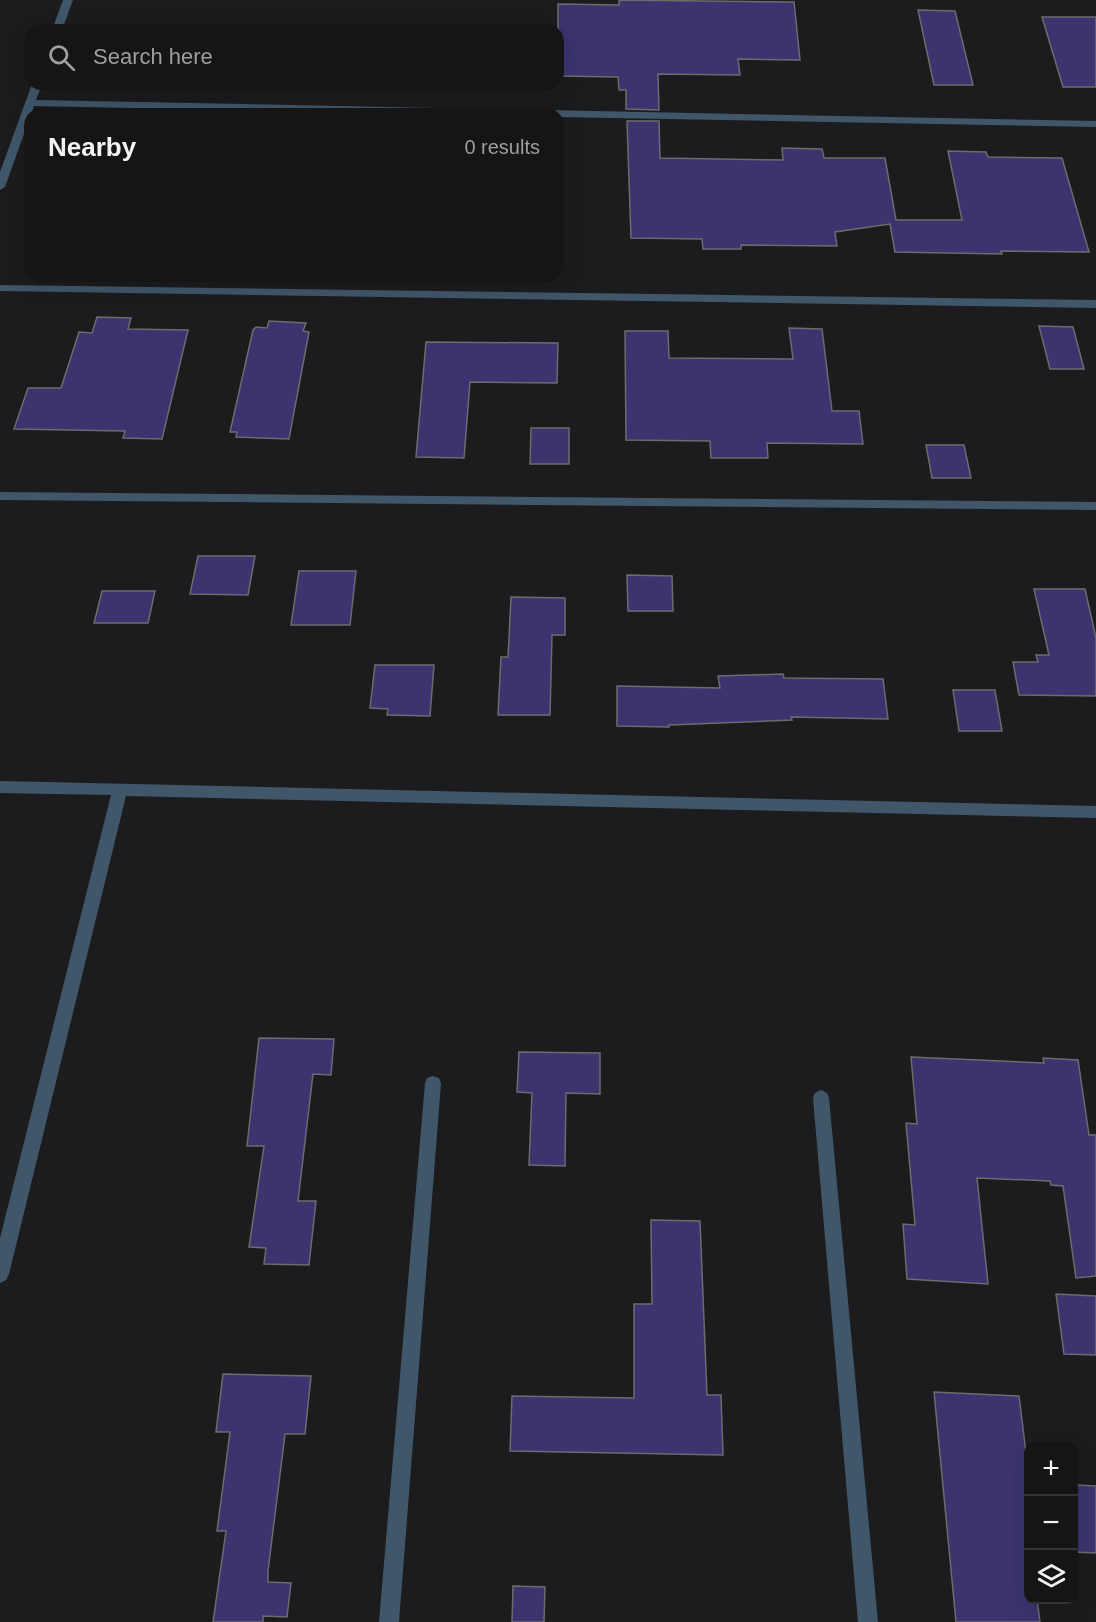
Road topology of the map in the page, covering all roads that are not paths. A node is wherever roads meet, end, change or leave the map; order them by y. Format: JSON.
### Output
{"nodes":[{"id":1,"x":68,"y":0,"type":"edge"},
{"id":2,"x":59,"y":24,"type":"edge"},
{"id":3,"x":35,"y":90,"type":"edge"},
{"id":4,"x":30,"y":104,"type":"junction"},
{"id":5,"x":29,"y":108,"type":"edge"},
{"id":6,"x":243,"y":108,"type":"edge"},
{"id":7,"x":564,"y":114,"type":"edge"},
{"id":8,"x":24,"y":121,"type":"edge"},
{"id":9,"x":1096,"y":124,"type":"edge"},
{"id":10,"x":0,"y":187,"type":"edge"},
{"id":11,"x":0,"y":288,"type":"edge"},
{"id":12,"x":1096,"y":304,"type":"edge"},
{"id":13,"x":0,"y":496,"type":"edge"},
{"id":14,"x":1096,"y":506,"type":"edge"},
{"id":15,"x":0,"y":787,"type":"edge"},
{"id":16,"x":120,"y":790,"type":"junction"},
{"id":17,"x":1096,"y":812,"type":"edge"},
{"id":18,"x":433,"y":1083,"type":"dead end"},
{"id":19,"x":821,"y":1098,"type":"dead end"},
{"id":20,"x":0,"y":1274,"type":"edge"},
{"id":21,"x":389,"y":1622,"type":"edge"},
{"id":22,"x":868,"y":1622,"type":"edge"}],
"edges":[{"from":1,"to":2,"type":"street"},
{"from":3,"to":4,"type":"street"},
{"from":4,"to":5,"type":"street"},
{"from":4,"to":6,"type":"street"},
{"from":7,"to":9,"type":"street"},
{"from":8,"to":10,"type":"street"},
{"from":11,"to":12,"type":"street"},
{"from":13,"to":14,"type":"street"},
{"from":15,"to":16,"type":"street"},
{"from":16,"to":17,"type":"street"},
{"from":16,"to":20,"type":"street"},
{"from":18,"to":21,"type":"street"},
{"from":19,"to":22,"type":"street"}]}
